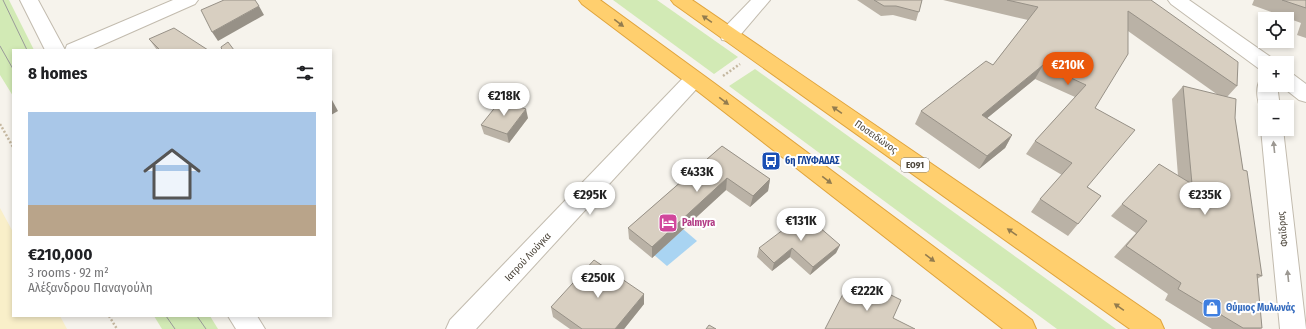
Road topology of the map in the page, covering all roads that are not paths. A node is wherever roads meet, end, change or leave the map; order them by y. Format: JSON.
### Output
{"nodes":[{"id":1,"x":29,"y":0,"type":"edge"},
{"id":2,"x":189,"y":0,"type":"edge"},
{"id":3,"x":588,"y":0,"type":"edge"},
{"id":4,"x":680,"y":0,"type":"edge"},
{"id":5,"x":761,"y":0,"type":"edge"},
{"id":6,"x":1177,"y":0,"type":"edge"},
{"id":7,"x":729,"y":34,"type":"junction"},
{"id":8,"x":54,"y":49,"type":"edge"},
{"id":9,"x":76,"y":49,"type":"edge"},
{"id":10,"x":1258,"y":58,"type":"edge"},
{"id":11,"x":701,"y":84,"type":"junction"},
{"id":12,"x":1294,"y":86,"type":"edge"},
{"id":13,"x":1306,"y":95,"type":"edge"},
{"id":14,"x":1273,"y":136,"type":"edge"},
{"id":15,"x":1298,"y":306,"type":"edge"},
{"id":16,"x":242,"y":317,"type":"edge"},
{"id":17,"x":252,"y":329,"type":"edge"},
{"id":18,"x":459,"y":329,"type":"edge"},
{"id":19,"x":1023,"y":329,"type":"edge"},
{"id":20,"x":1151,"y":329,"type":"edge"},
{"id":21,"x":1293,"y":329,"type":"edge"}],
"edges":[{"from":1,"to":8,"type":"street"},
{"from":2,"to":9,"type":"street"},
{"from":3,"to":11,"type":"highway","one_way":true},
{"from":7,"to":4,"type":"highway","name":"Ποσειδώνος","number":"ΕΟ91","one_way":true},
{"from":5,"to":7,"type":"street"},
{"from":6,"to":10,"type":"street"},
{"from":20,"to":7,"type":"highway","name":"Ποσειδώνος","number":"ΕΟ91","one_way":true},
{"from":11,"to":18,"type":"street","name":"Ιατρού Λιούγκα"},
{"from":11,"to":19,"type":"highway","one_way":true},
{"from":12,"to":13,"type":"street"},
{"from":15,"to":14,"type":"street","name":"Φαίδρας","one_way":true},
{"from":15,"to":21,"type":"street","name":"Φαίδρας"},
{"from":16,"to":17,"type":"street"}]}
